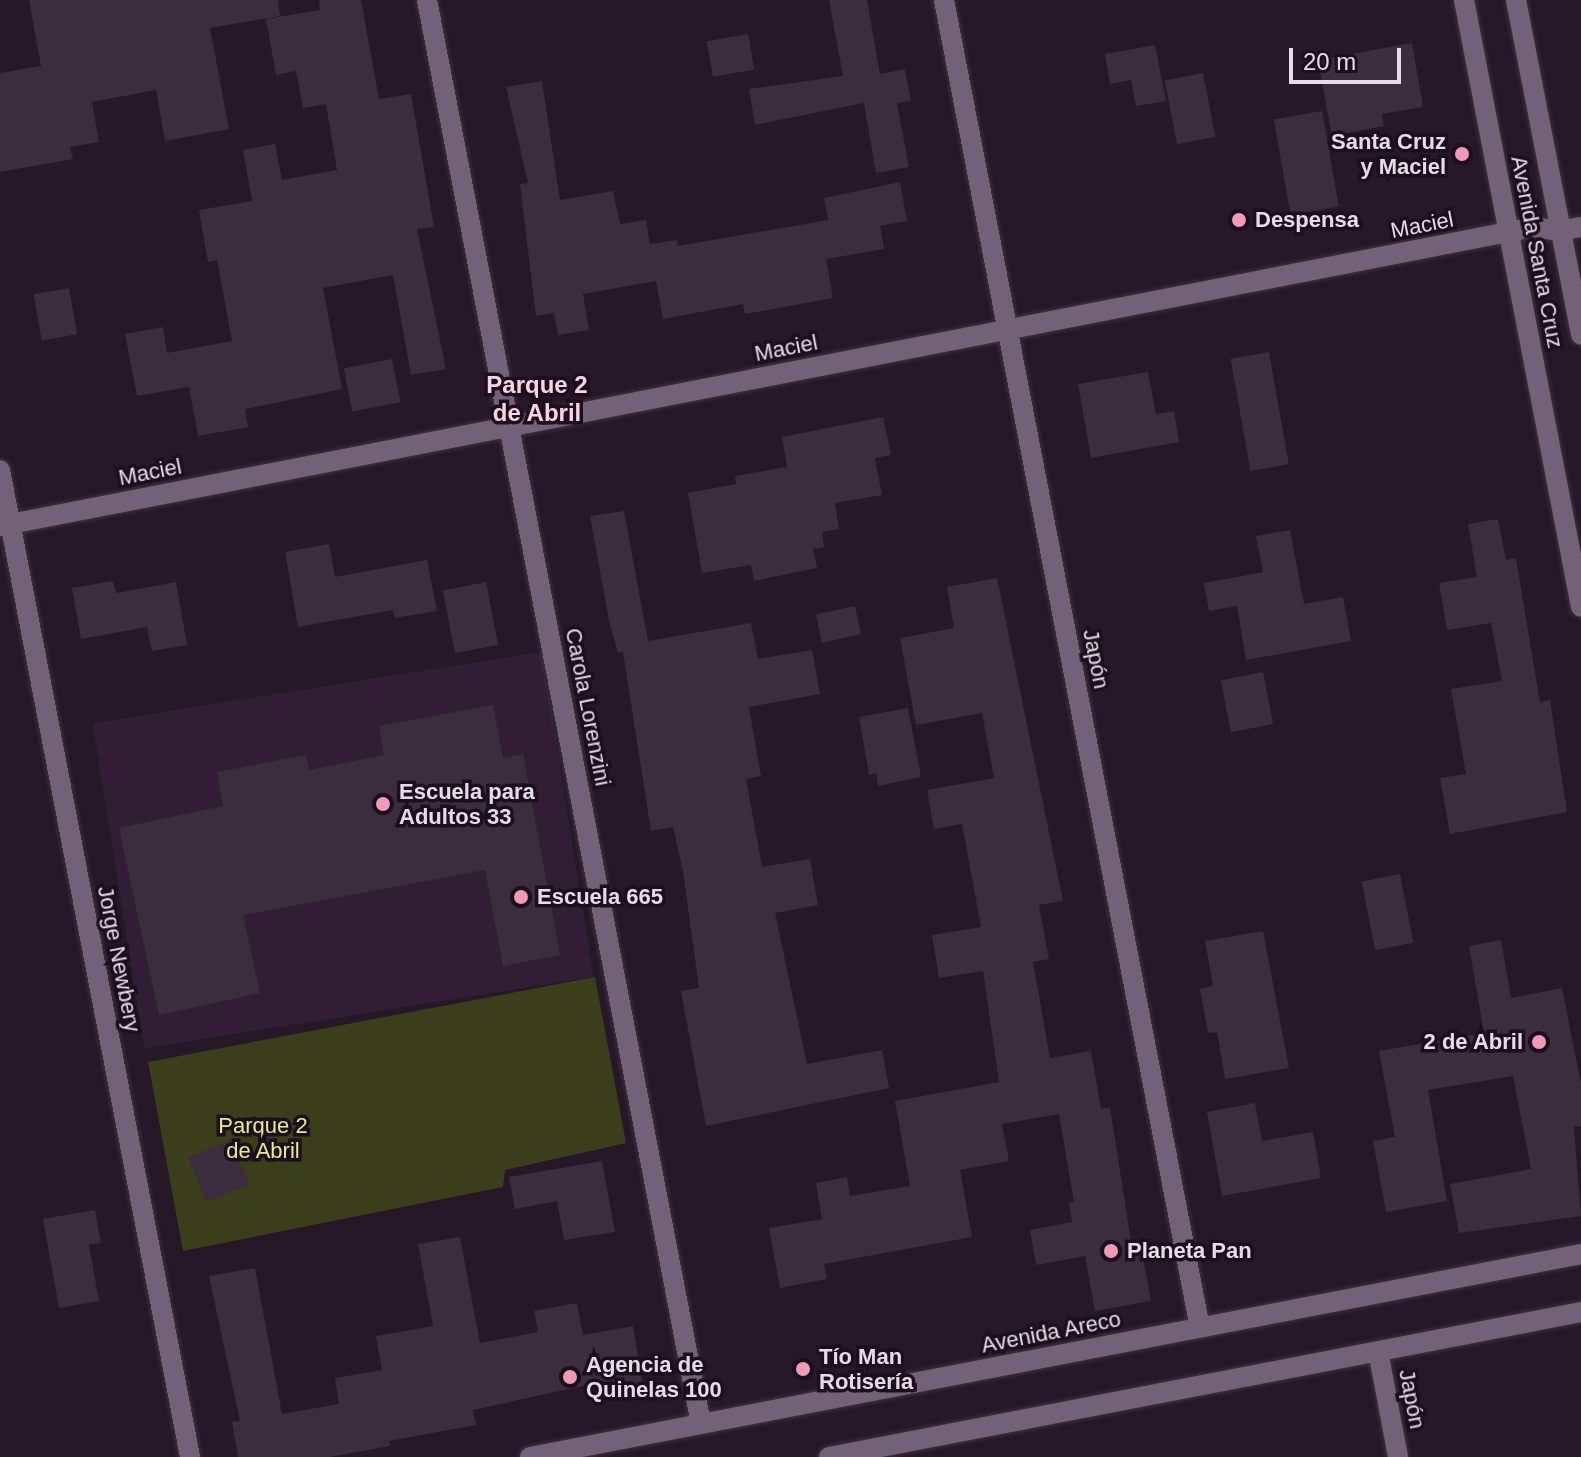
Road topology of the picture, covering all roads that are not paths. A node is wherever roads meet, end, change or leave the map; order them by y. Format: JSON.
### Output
{"nodes":[{"id":1,"x":427,"y":0,"type":"edge"},
{"id":2,"x":944,"y":0,"type":"edge"},
{"id":3,"x":1464,"y":0,"type":"edge"},
{"id":4,"x":1516,"y":0,"type":"edge"},
{"id":5,"x":1571,"y":229,"type":"edge"},
{"id":6,"x":1509,"y":232,"type":"junction"},
{"id":7,"x":1008,"y":329,"type":"junction"},
{"id":8,"x":1581,"y":335,"type":"edge"},
{"id":9,"x":509,"y":426,"type":"junction"},
{"id":10,"x":0,"y":470,"type":"edge"},
{"id":11,"x":5,"y":525,"type":"edge"},
{"id":12,"x":1581,"y":607,"type":"edge"},
{"id":13,"x":1581,"y":1254,"type":"edge"},
{"id":14,"x":1581,"y":1312,"type":"edge"},
{"id":15,"x":1200,"y":1328,"type":"junction"},
{"id":16,"x":1378,"y":1351,"type":"junction"},
{"id":17,"x":701,"y":1424,"type":"junction"},
{"id":18,"x":190,"y":1457,"type":"edge"},
{"id":19,"x":530,"y":1457,"type":"edge"},
{"id":20,"x":829,"y":1457,"type":"edge"},
{"id":21,"x":1398,"y":1457,"type":"edge"}],
"edges":[{"from":1,"to":9,"type":"street","name":"Carola Lorenzini"},
{"from":2,"to":7,"type":"street","name":"Japón"},
{"from":3,"to":6,"type":"street","name":"Avenida Santa Cruz"},
{"from":4,"to":5,"type":"street","name":"Avenida Santa Cruz"},
{"from":5,"to":6,"type":"street","name":"Maciel"},
{"from":5,"to":8,"type":"street","name":"Avenida Santa Cruz"},
{"from":6,"to":7,"type":"street","name":"Maciel"},
{"from":6,"to":12,"type":"street","name":"Avenida Santa Cruz"},
{"from":7,"to":9,"type":"street","name":"Maciel"},
{"from":7,"to":15,"type":"street","name":"Japón"},
{"from":9,"to":11,"type":"street","name":"Maciel"},
{"from":9,"to":17,"type":"street","name":"Carola Lorenzini"},
{"from":10,"to":11,"type":"street","name":"Jorge Newbery"},
{"from":11,"to":18,"type":"street","name":"Jorge Newbery"},
{"from":13,"to":15,"type":"street","name":"Avenida Areco"},
{"from":14,"to":16,"type":"street"},
{"from":15,"to":17,"type":"street","name":"Avenida Areco"},
{"from":16,"to":20,"type":"street"},
{"from":16,"to":21,"type":"street","name":"Japón"},
{"from":17,"to":19,"type":"street","name":"Avenida Areco"}]}
